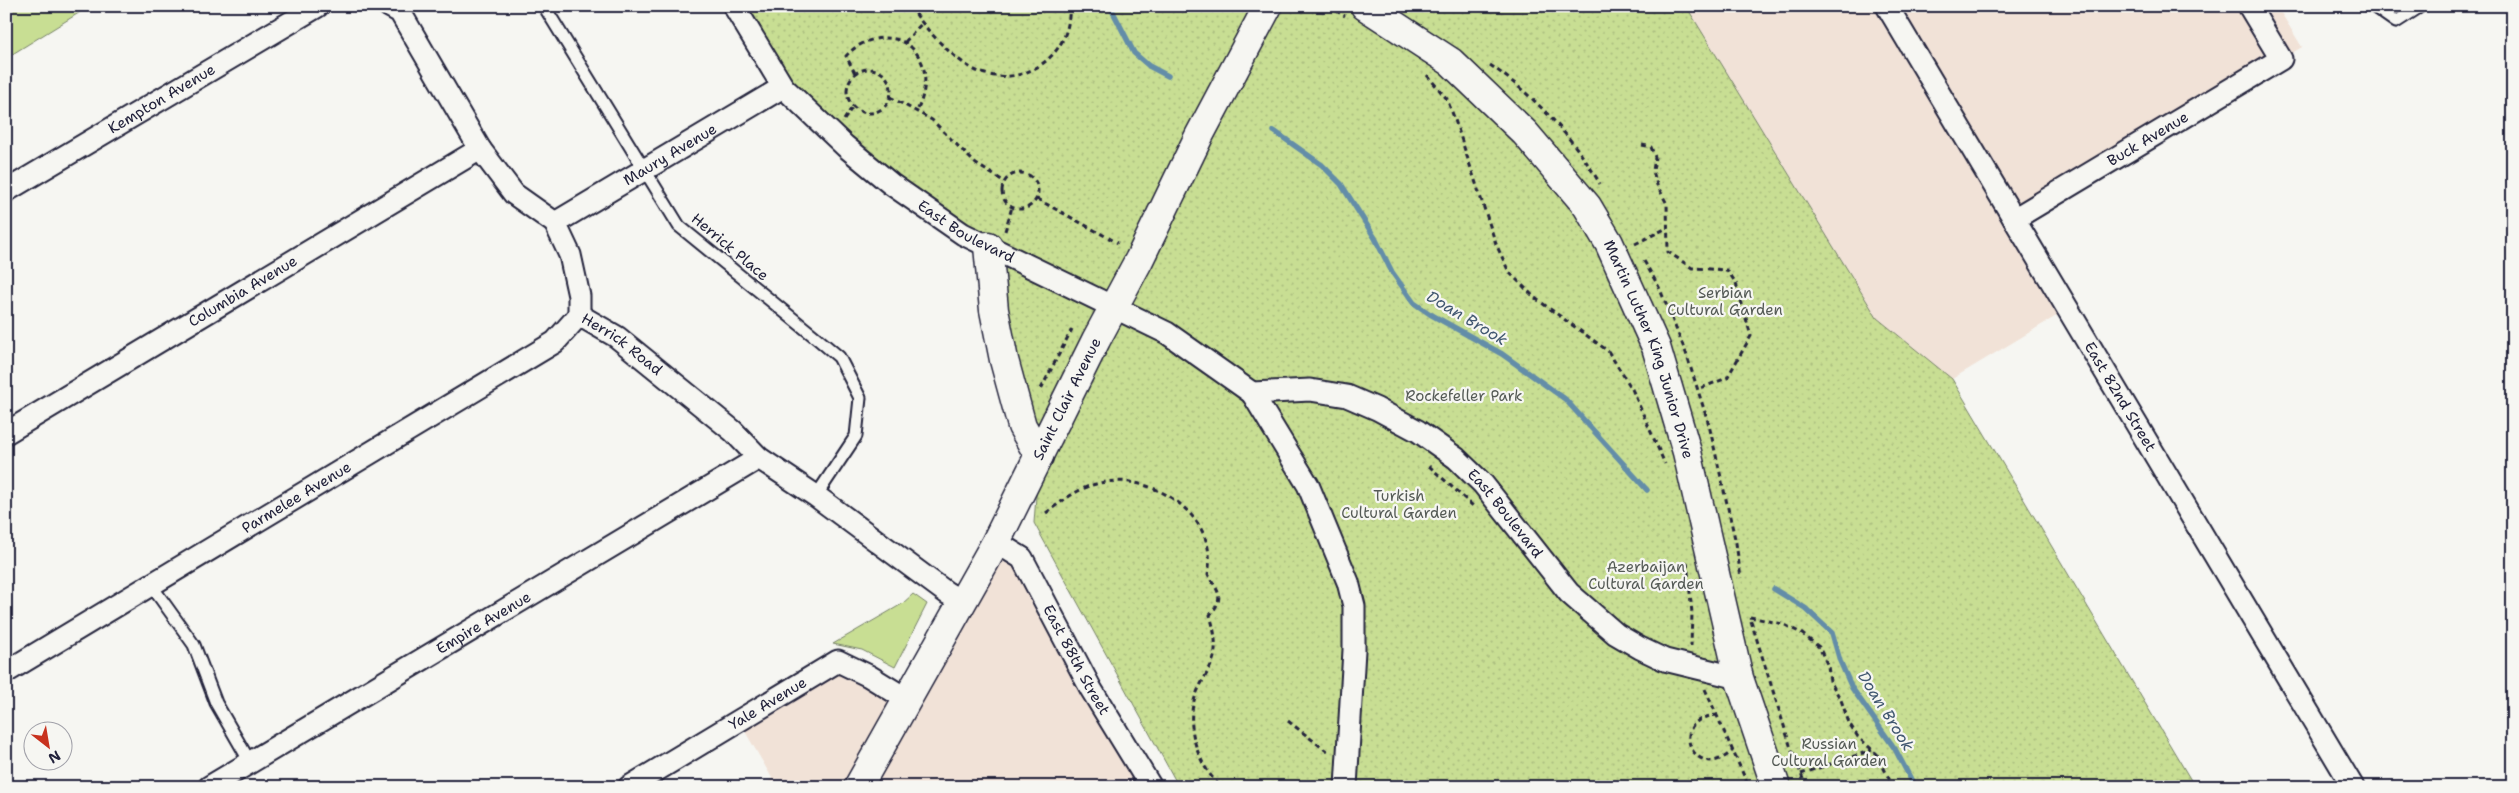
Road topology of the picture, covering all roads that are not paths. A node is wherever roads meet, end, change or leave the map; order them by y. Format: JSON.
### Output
{"nodes":[{"id":1,"x":318,"y":6,"type":"edge"},
{"id":2,"x":389,"y":6,"type":"edge"},
{"id":3,"x":544,"y":6,"type":"edge"},
{"id":4,"x":734,"y":6,"type":"edge"},
{"id":5,"x":1268,"y":6,"type":"edge"},
{"id":6,"x":1887,"y":6,"type":"edge"},
{"id":7,"x":2249,"y":6,"type":"edge"},
{"id":8,"x":2373,"y":6,"type":"edge"},
{"id":9,"x":2421,"y":6,"type":"edge"},
{"id":10,"x":1359,"y":14,"type":"edge"},
{"id":11,"x":784,"y":87,"type":"junction"},
{"id":12,"x":480,"y":148,"type":"junction"},
{"id":13,"x":645,"y":170,"type":"junction"},
{"id":14,"x":6,"y":191,"type":"edge"},
{"id":15,"x":2014,"y":219,"type":"junction"},
{"id":16,"x":555,"y":223,"type":"junction"},
{"id":17,"x":996,"y":243,"type":"junction"},
{"id":18,"x":1114,"y":308,"type":"junction"},
{"id":19,"x":579,"y":315,"type":"junction"},
{"id":20,"x":1252,"y":393,"type":"junction"},
{"id":21,"x":6,"y":432,"type":"edge"},
{"id":22,"x":1039,"y":456,"type":"junction"},
{"id":23,"x":759,"y":458,"type":"junction"},
{"id":24,"x":816,"y":496,"type":"junction"},
{"id":25,"x":996,"y":542,"type":"junction"},
{"id":26,"x":151,"y":585,"type":"junction"},
{"id":27,"x":963,"y":602,"type":"junction"},
{"id":28,"x":6,"y":672,"type":"edge"},
{"id":29,"x":1739,"y":678,"type":"junction"},
{"id":30,"x":908,"y":700,"type":"junction"},
{"id":31,"x":250,"y":762,"type":"junction"},
{"id":32,"x":209,"y":787,"type":"edge"},
{"id":33,"x":629,"y":787,"type":"edge"},
{"id":34,"x":858,"y":787,"type":"edge"},
{"id":35,"x":1152,"y":787,"type":"edge"},
{"id":36,"x":1346,"y":787,"type":"edge"},
{"id":37,"x":1776,"y":787,"type":"edge"},
{"id":38,"x":2353,"y":787,"type":"edge"}],
"edges":[{"from":1,"to":14,"type":"street","name":"Kempton Avenue"},
{"from":2,"to":12,"type":"street","name":"Herrick Road"},
{"from":3,"to":13,"type":"lane","name":"Herrick Place"},
{"from":4,"to":11,"type":"street","name":"East Boulevard"},
{"from":5,"to":18,"type":"main road","name":"Saint Clair Avenue"},
{"from":6,"to":15,"type":"street","name":"East 82nd Street"},
{"from":7,"to":15,"type":"street","name":"Buck Avenue"},
{"from":8,"to":9,"type":"lane"},
{"from":10,"to":29,"type":"main road","name":"Martin Luther King Junior Drive"},
{"from":11,"to":13,"type":"street","name":"Maury Avenue"},
{"from":11,"to":17,"type":"street","name":"East Boulevard"},
{"from":12,"to":16,"type":"street","name":"Herrick Road"},
{"from":12,"to":21,"type":"street","name":"Columbia Avenue"},
{"from":13,"to":16,"type":"street","name":"Maury Avenue"},
{"from":13,"to":24,"type":"lane","name":"Herrick Place"},
{"from":15,"to":38,"type":"street","name":"East 82nd Street"},
{"from":16,"to":19,"type":"street","name":"Herrick Road"},
{"from":17,"to":18,"type":"street","name":"East Boulevard"},
{"from":17,"to":22,"type":"main road"},
{"from":18,"to":20,"type":"street","name":"East Boulevard"},
{"from":18,"to":22,"type":"main road","name":"Saint Clair Avenue"},
{"from":19,"to":23,"type":"street","name":"Herrick Road"},
{"from":19,"to":26,"type":"street","name":"Parmelee Avenue"},
{"from":20,"to":29,"type":"street","name":"East Boulevard"},
{"from":20,"to":36,"type":"street","name":"East Boulevard"},
{"from":22,"to":25,"type":"main road","name":"Saint Clair Avenue"},
{"from":23,"to":24,"type":"street","name":"Herrick Road"},
{"from":23,"to":31,"type":"street","name":"Empire Avenue"},
{"from":24,"to":27,"type":"street","name":"Herrick Road"},
{"from":25,"to":27,"type":"main road","name":"Saint Clair Avenue"},
{"from":25,"to":35,"type":"street","name":"East 88th Street"},
{"from":26,"to":28,"type":"street","name":"Parmelee Avenue"},
{"from":26,"to":31,"type":"lane"},
{"from":27,"to":30,"type":"main road","name":"Saint Clair Avenue"},
{"from":29,"to":37,"type":"main road","name":"Martin Luther King Junior Drive"},
{"from":30,"to":33,"type":"street","name":"Yale Avenue"},
{"from":30,"to":34,"type":"main road","name":"Saint Clair Avenue"},
{"from":31,"to":32,"type":"street","name":"Empire Avenue"}]}
